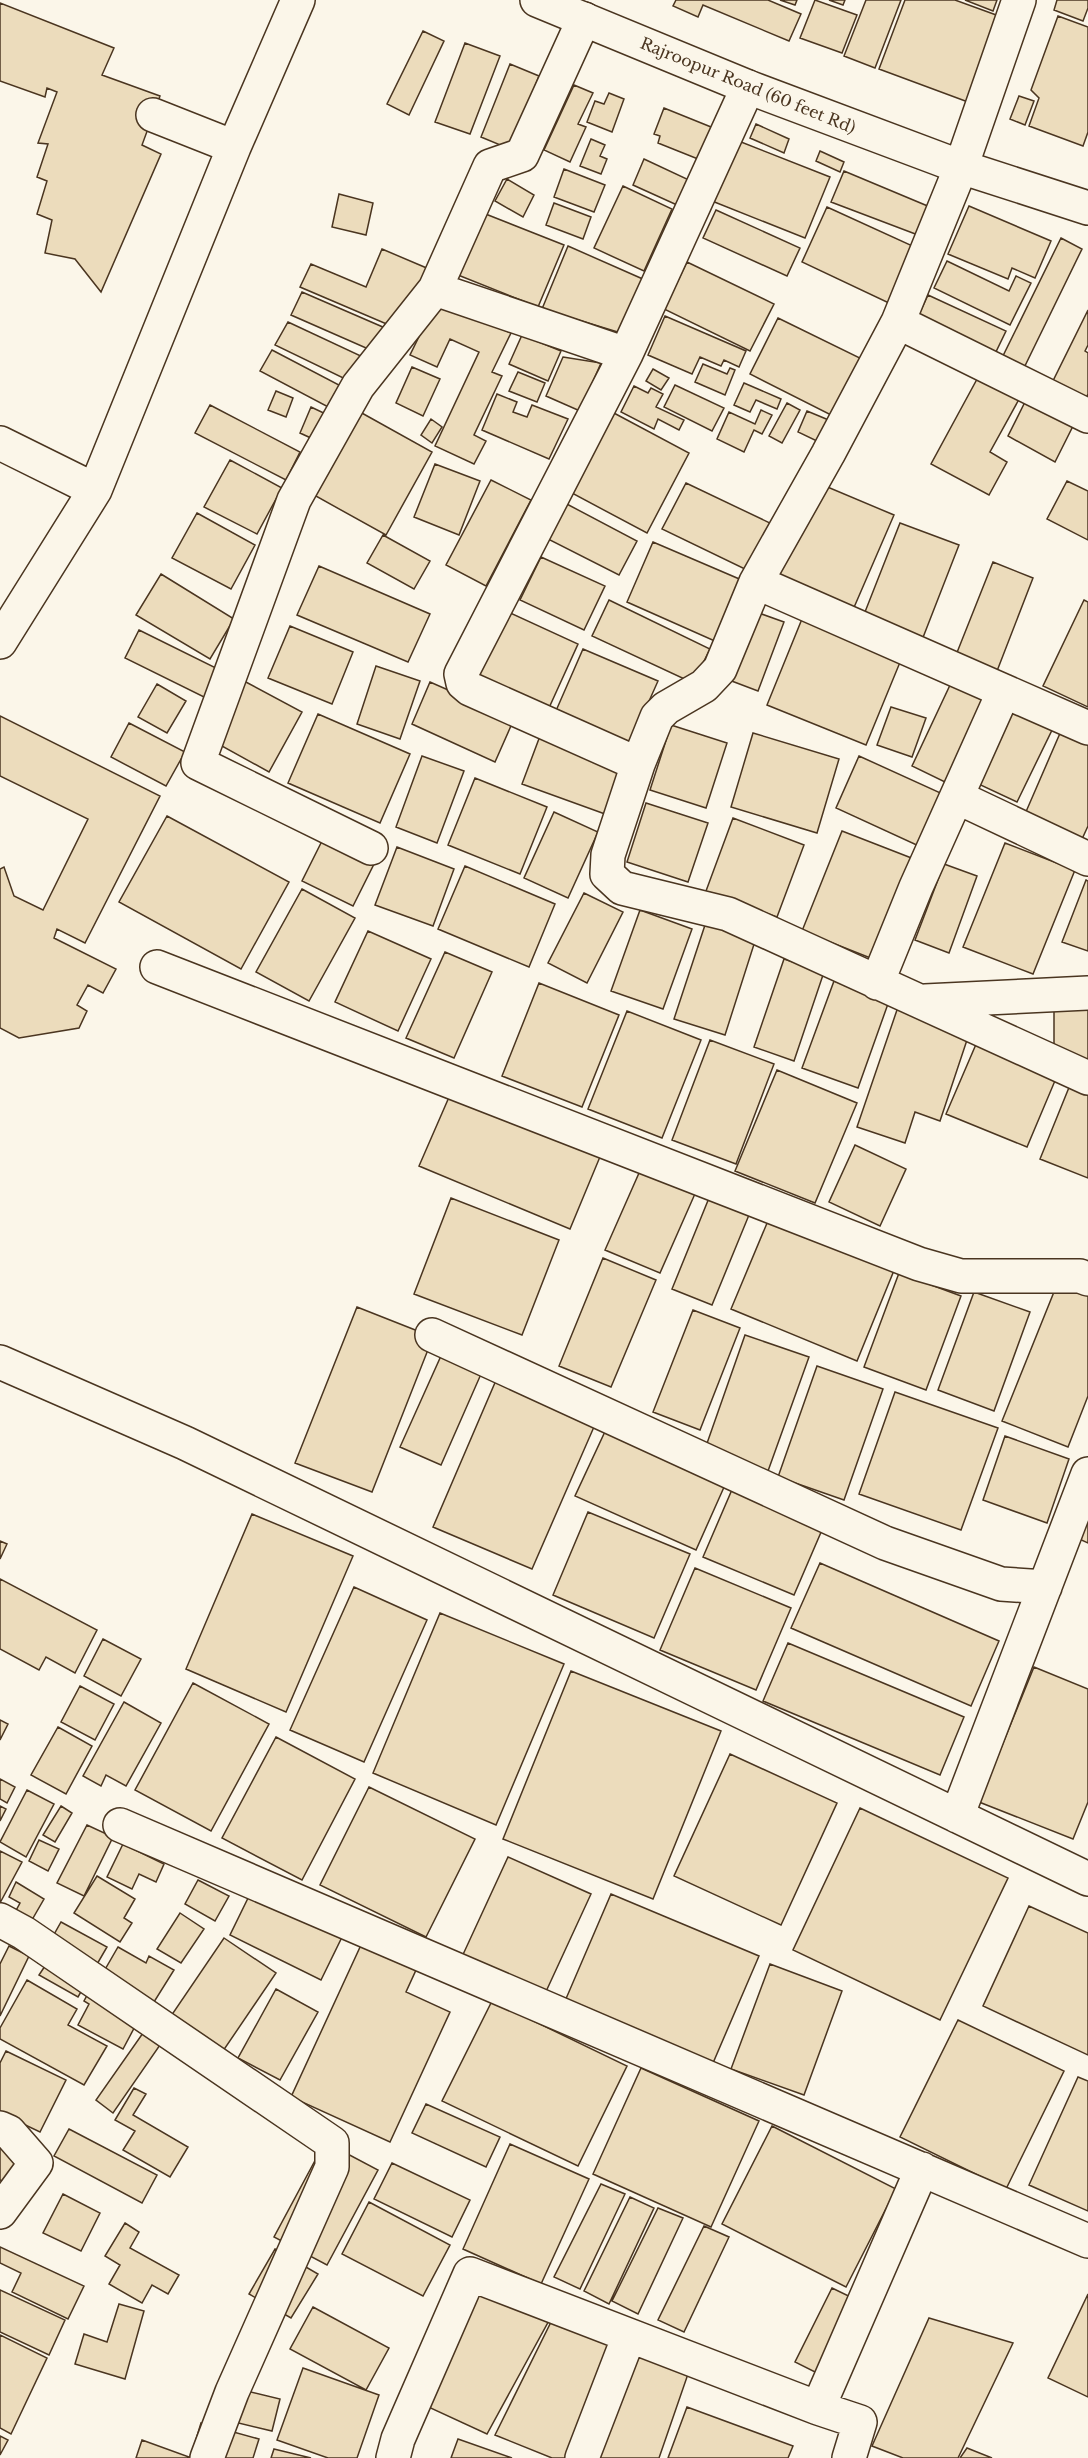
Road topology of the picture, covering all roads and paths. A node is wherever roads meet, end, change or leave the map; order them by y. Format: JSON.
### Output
{"nodes":[{"id":1,"x":298,"y":0,"type":"edge"},
{"id":2,"x":537,"y":0,"type":"edge"},
{"id":3,"x":1019,"y":0,"type":"edge"},
{"id":4,"x":584,"y":19,"type":"junction"},
{"id":5,"x":748,"y":87,"type":"junction"},
{"id":6,"x":153,"y":114,"type":"dead end"},
{"id":7,"x":234,"y":147,"type":"junction"},
{"id":8,"x":961,"y":167,"type":"junction"},
{"id":9,"x":1088,"y":208,"type":"edge"},
{"id":10,"x":435,"y":289,"type":"junction"},
{"id":11,"x":898,"y":322,"type":"junction"},
{"id":12,"x":626,"y":354,"type":"junction"},
{"id":13,"x":1088,"y":416,"type":"edge"},
{"id":14,"x":0,"y":443,"type":"edge"},
{"id":15,"x":95,"y":490,"type":"junction"},
{"id":16,"x":756,"y":582,"type":"junction"},
{"id":17,"x":0,"y":642,"type":"edge"},
{"id":18,"x":1004,"y":691,"type":"junction"},
{"id":19,"x":1088,"y":728,"type":"edge"},
{"id":20,"x":638,"y":764,"type":"junction"},
{"id":21,"x":957,"y":797,"type":"junction"},
{"id":22,"x":371,"y":848,"type":"dead end"},
{"id":23,"x":1088,"y":859,"type":"edge"},
{"id":24,"x":157,"y":967,"type":"dead end"},
{"id":25,"x":877,"y":983,"type":"junction"},
{"id":26,"x":1088,"y":993,"type":"edge"},
{"id":27,"x":919,"y":1002,"type":"junction"},
{"id":28,"x":1088,"y":1078,"type":"edge"},
{"id":29,"x":1088,"y":1279,"type":"edge"},
{"id":30,"x":432,"y":1335,"type":"dead end"},
{"id":31,"x":0,"y":1362,"type":"edge"},
{"id":32,"x":1088,"y":1474,"type":"edge"},
{"id":33,"x":1045,"y":1587,"type":"junction"},
{"id":34,"x":957,"y":1816,"type":"junction"},
{"id":35,"x":120,"y":1825,"type":"dead end"},
{"id":36,"x":1088,"y":1879,"type":"edge"},
{"id":37,"x":0,"y":1920,"type":"edge"},
{"id":38,"x":0,"y":2128,"type":"edge"},
{"id":39,"x":922,"y":2169,"type":"junction"},
{"id":40,"x":0,"y":2212,"type":"edge"},
{"id":41,"x":1088,"y":2241,"type":"edge"},
{"id":42,"x":629,"y":2336,"type":"junction"},
{"id":43,"x":818,"y":2408,"type":"junction"},
{"id":44,"x":207,"y":2458,"type":"edge"},
{"id":45,"x":393,"y":2458,"type":"edge"},
{"id":46,"x":582,"y":2458,"type":"edge"},
{"id":47,"x":849,"y":2458,"type":"edge"}],
"edges":[{"from":1,"to":7,"type":"street"},
{"from":2,"to":4,"type":"street","name":"Rajroopur Road (60 feet Rd)"},
{"from":3,"to":8,"type":"street"},
{"from":4,"to":5,"type":"street","name":"Rajroopur Road (60 feet Rd)"},
{"from":4,"to":10,"type":"street"},
{"from":5,"to":8,"type":"street","name":"Rajroopur Road (60 feet Rd)"},
{"from":5,"to":12,"type":"street"},
{"from":6,"to":7,"type":"street"},
{"from":7,"to":15,"type":"street"},
{"from":8,"to":9,"type":"street","name":"Rajroopur Road (60 feet Rd)"},
{"from":8,"to":11,"type":"street"},
{"from":10,"to":12,"type":"street"},
{"from":10,"to":22,"type":"street"},
{"from":11,"to":13,"type":"street"},
{"from":11,"to":16,"type":"street"},
{"from":12,"to":20,"type":"street"},
{"from":14,"to":15,"type":"street"},
{"from":15,"to":17,"type":"street"},
{"from":16,"to":18,"type":"street"},
{"from":16,"to":20,"type":"street"},
{"from":18,"to":19,"type":"street"},
{"from":18,"to":21,"type":"street"},
{"from":20,"to":25,"type":"street"},
{"from":21,"to":23,"type":"street"},
{"from":21,"to":25,"type":"street"},
{"from":24,"to":29,"type":"street"},
{"from":25,"to":27,"type":"street"},
{"from":26,"to":27,"type":"street"},
{"from":27,"to":28,"type":"street"},
{"from":30,"to":33,"type":"street"},
{"from":31,"to":34,"type":"street"},
{"from":32,"to":33,"type":"street"},
{"from":33,"to":34,"type":"street"},
{"from":34,"to":36,"type":"street"},
{"from":35,"to":39,"type":"street"},
{"from":37,"to":44,"type":"street"},
{"from":38,"to":40,"type":"street"},
{"from":39,"to":41,"type":"street"},
{"from":39,"to":43,"type":"street"},
{"from":42,"to":43,"type":"street"},
{"from":42,"to":45,"type":"street"},
{"from":42,"to":46,"type":"street"},
{"from":43,"to":47,"type":"street"}]}
